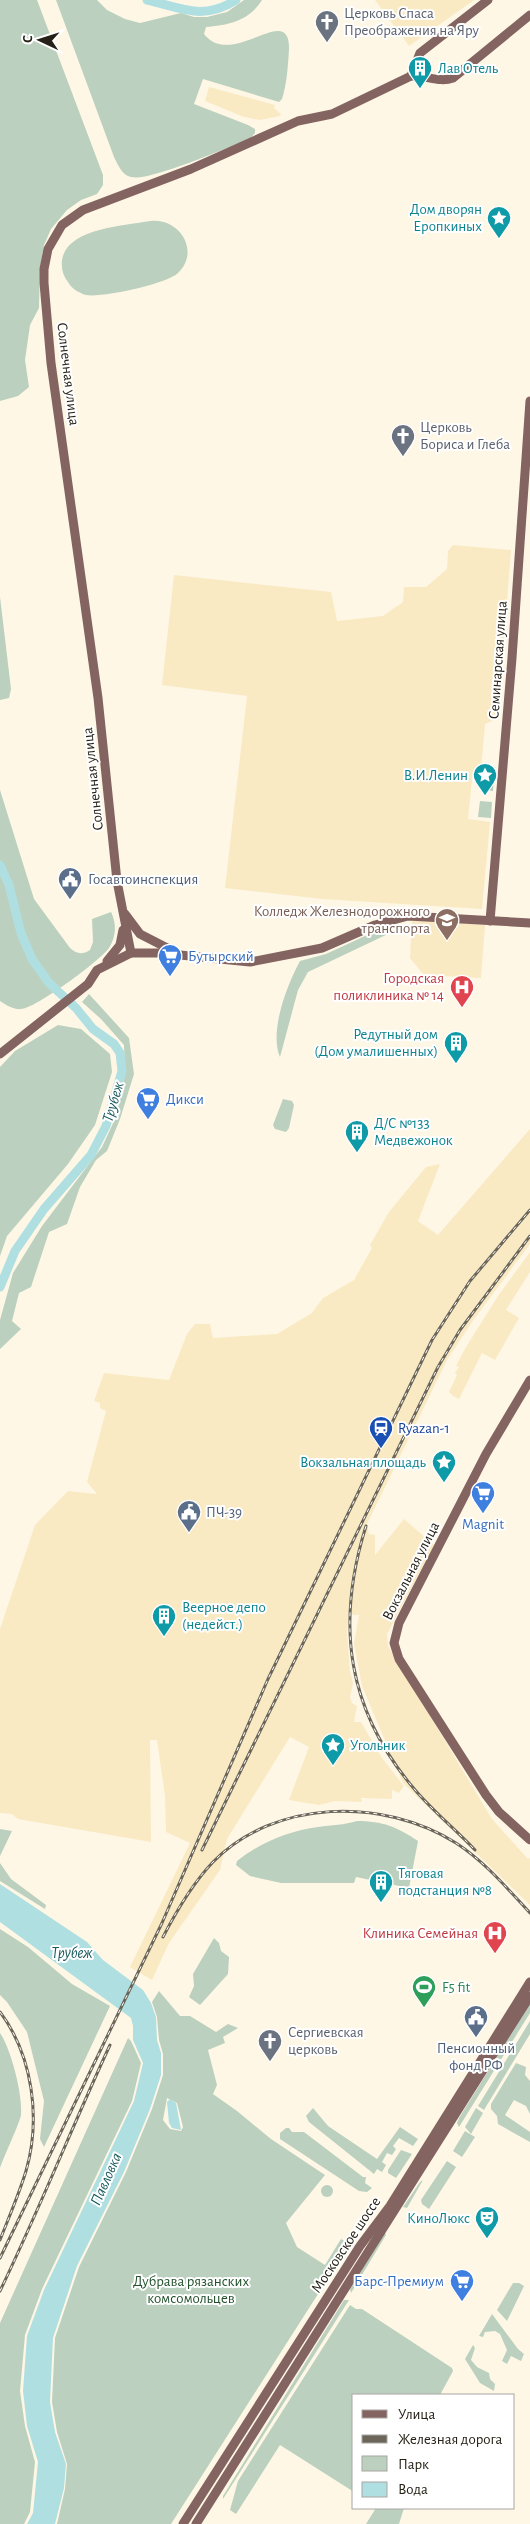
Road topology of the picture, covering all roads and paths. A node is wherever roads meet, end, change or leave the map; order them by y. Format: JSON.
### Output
{"nodes":[{"id":1,"x":488,"y":0,"type":"edge"},
{"id":2,"x":530,"y":15,"type":"edge"},
{"id":3,"x":412,"y":76,"type":"junction"},
{"id":4,"x":530,"y":401,"type":"edge"},
{"id":5,"x":122,"y":909,"type":"junction"},
{"id":6,"x":124,"y":920,"type":"junction"},
{"id":7,"x":490,"y":921,"type":"junction"},
{"id":8,"x":530,"y":924,"type":"edge"},
{"id":9,"x":131,"y":953,"type":"junction"},
{"id":10,"x":185,"y":956,"type":"junction"},
{"id":11,"x":97,"y":970,"type":"junction"},
{"id":12,"x":1,"y":1052,"type":"edge"},
{"id":13,"x":530,"y":1380,"type":"edge"},
{"id":14,"x":530,"y":1840,"type":"edge"},
{"id":15,"x":530,"y":1982,"type":"edge"},
{"id":16,"x":530,"y":1996,"type":"edge"},
{"id":17,"x":393,"y":2207,"type":"junction"},
{"id":18,"x":183,"y":2524,"type":"edge"},
{"id":19,"x":196,"y":2524,"type":"edge"}],
"edges":[{"from":1,"to":3,"type":"main road"},
{"from":2,"to":3,"type":"main road"},
{"from":3,"to":5,"type":"main road","name":"Солнечная улица"},
{"from":4,"to":7,"type":"main road","name":"Семинарская улица"},
{"from":5,"to":6,"type":"main road","name":"Солнечная улица"},
{"from":5,"to":10,"type":"main road","name":"Солнечная улица"},
{"from":6,"to":9,"type":"main road","name":"Солнечная улица"},
{"from":6,"to":11,"type":"main road"},
{"from":7,"to":8,"type":"main road"},
{"from":7,"to":10,"type":"main road"},
{"from":9,"to":10,"type":"main road"},
{"from":9,"to":11,"type":"main road"},
{"from":11,"to":12,"type":"main road"},
{"from":13,"to":14,"type":"main road","name":"Вокзальная улица"},
{"from":15,"to":17,"type":"main road","name":"Московское шоссе"},
{"from":16,"to":17,"type":"main road","name":"Московское шоссе"},
{"from":17,"to":18,"type":"main road","name":"Московское шоссе"},
{"from":17,"to":19,"type":"main road","name":"Московское шоссе"}]}
